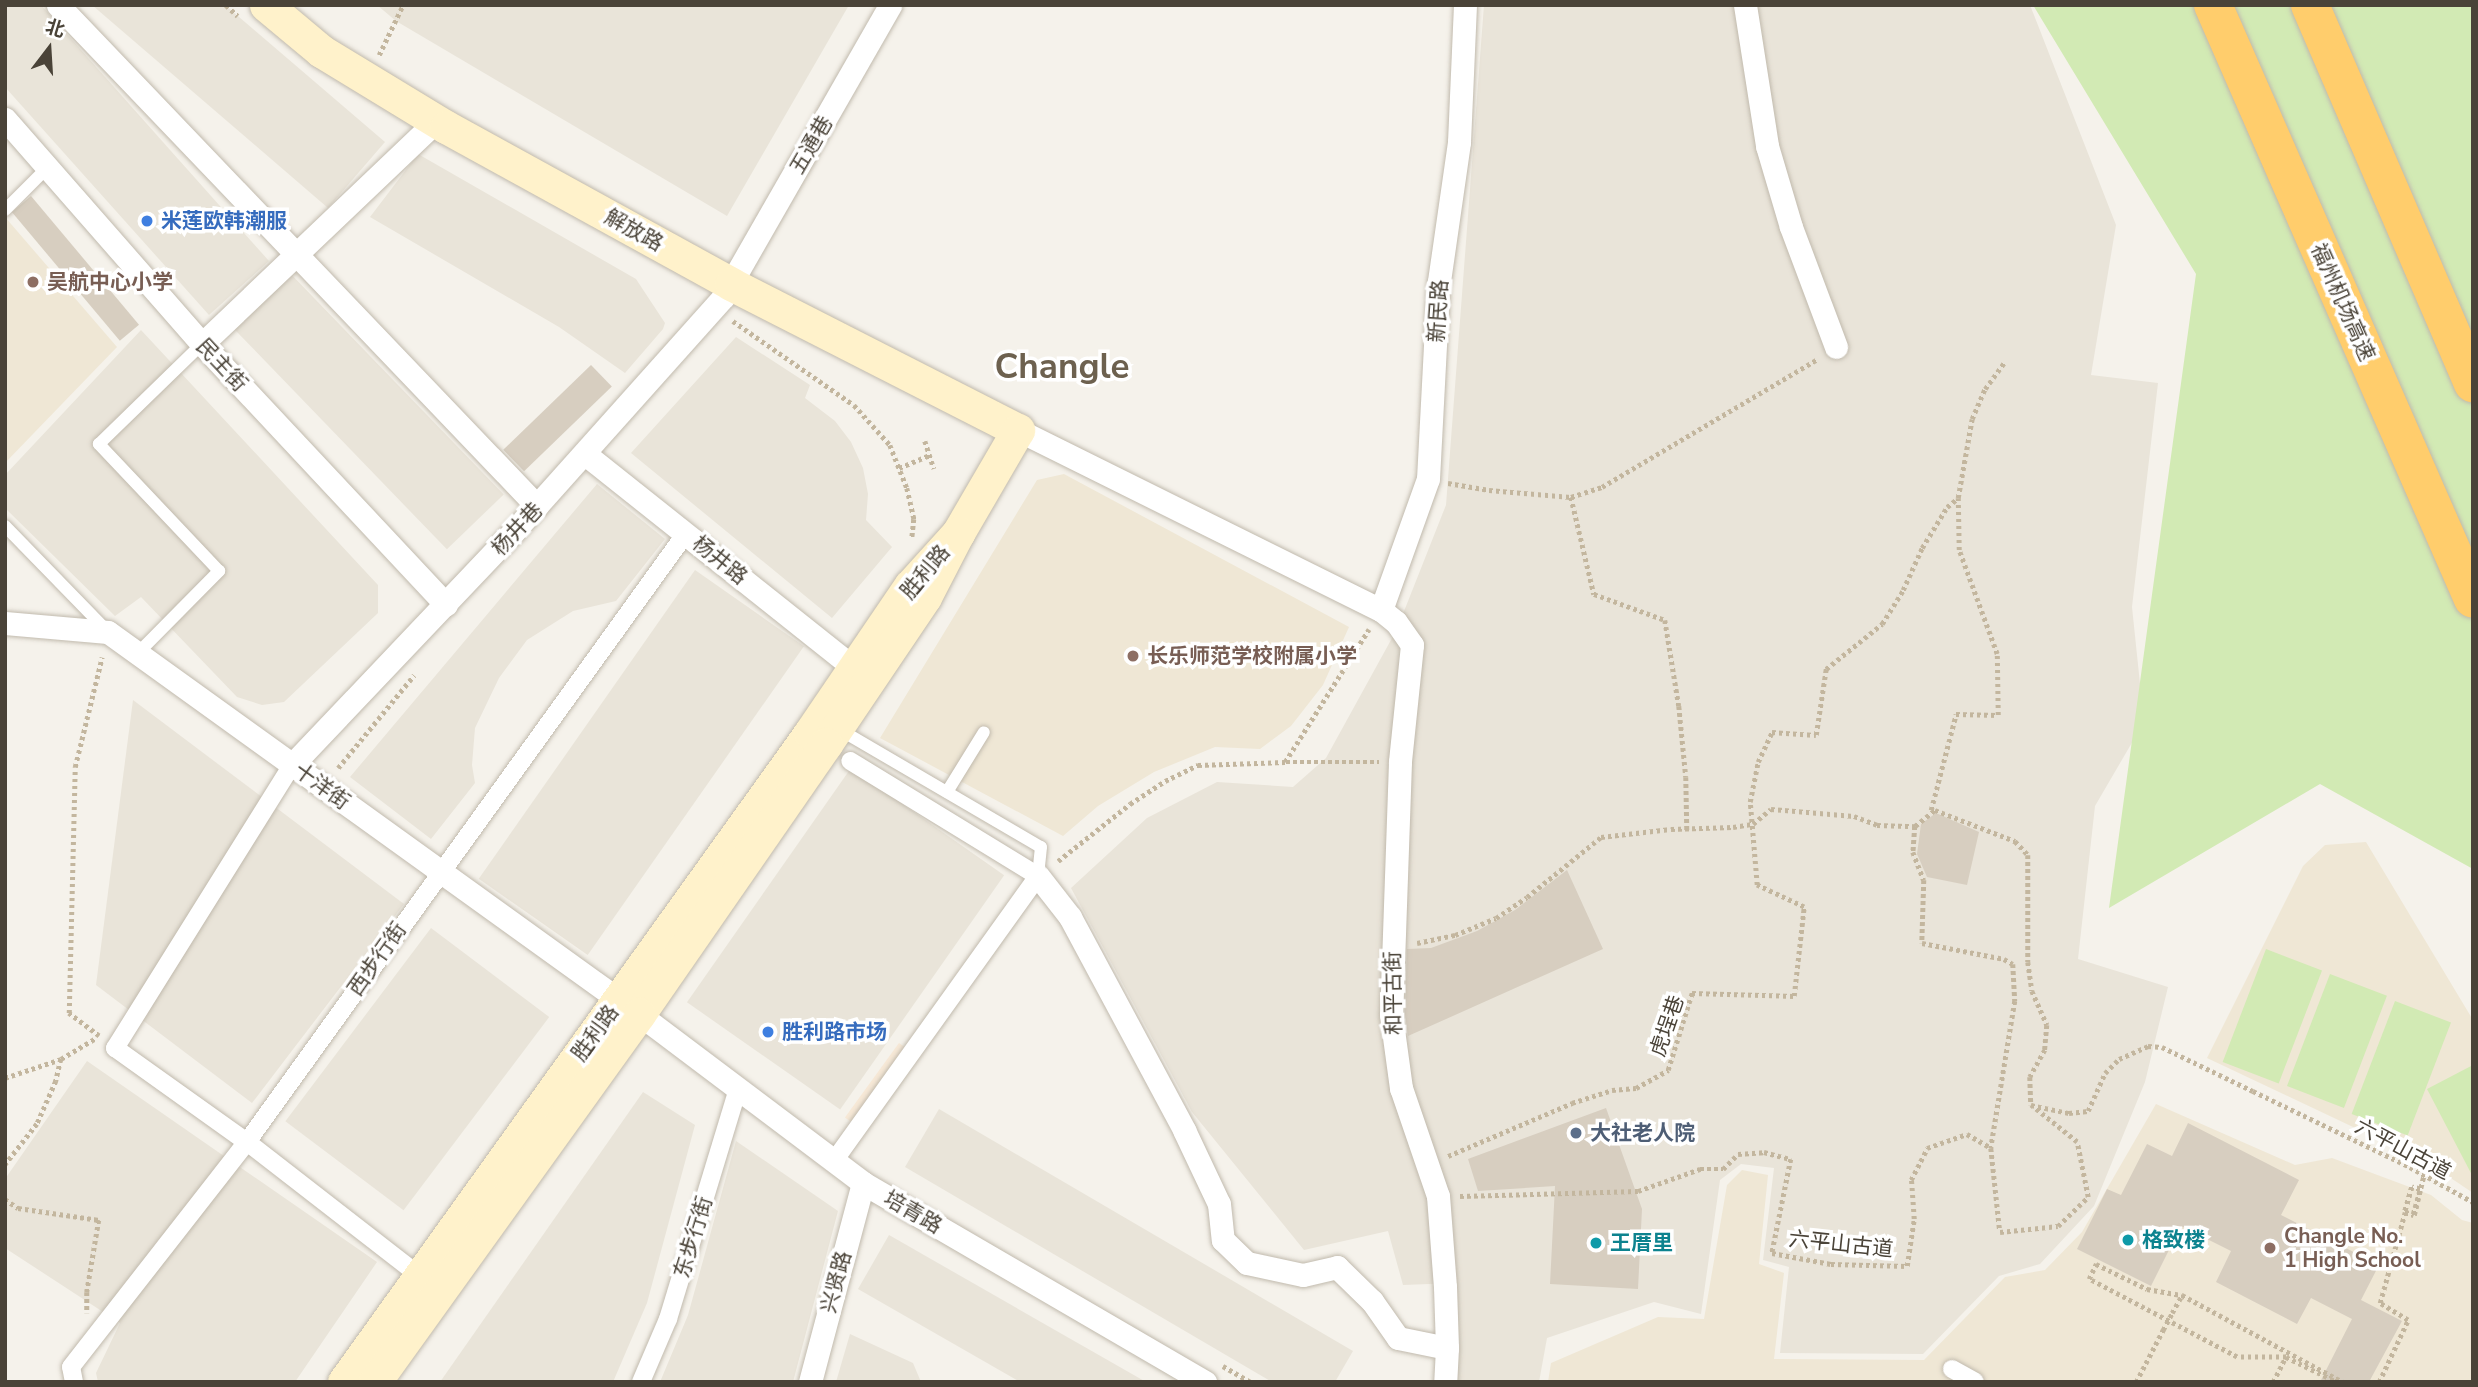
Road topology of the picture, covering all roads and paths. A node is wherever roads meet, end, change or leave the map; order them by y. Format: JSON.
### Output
{"nodes":[{"id":1,"x":58,"y":5,"type":"edge"},
{"id":2,"x":266,"y":5,"type":"edge"},
{"id":3,"x":403,"y":5,"type":"edge"},
{"id":4,"x":890,"y":5,"type":"edge"},
{"id":5,"x":1465,"y":5,"type":"edge"},
{"id":6,"x":1745,"y":5,"type":"edge"},
{"id":7,"x":2213,"y":5,"type":"edge"},
{"id":8,"x":2310,"y":5,"type":"edge"},
{"id":9,"x":365,"y":78,"type":"junction"},
{"id":10,"x":5,"y":119,"type":"edge"},
{"id":11,"x":426,"y":131,"type":"dead end"},
{"id":12,"x":47,"y":168,"type":"junction"},
{"id":13,"x":5,"y":210,"type":"edge"},
{"id":14,"x":296,"y":254,"type":"junction"},
{"id":15,"x":726,"y":304,"type":"junction"},
{"id":16,"x":724,"y":330,"type":"dead end"},
{"id":17,"x":202,"y":344,"type":"junction"},
{"id":18,"x":1836,"y":347,"type":"joint"},
{"id":19,"x":2004,"y":363,"type":"dead end"},
{"id":20,"x":2473,"y":383,"type":"edge"},
{"id":21,"x":1018,"y":430,"type":"junction"},
{"id":22,"x":925,"y":441,"type":"dead end"},
{"id":23,"x":585,"y":454,"type":"junction"},
{"id":24,"x":929,"y":455,"type":"junction"},
{"id":25,"x":899,"y":468,"type":"junction"},
{"id":26,"x":934,"y":469,"type":"dead end"},
{"id":27,"x":1428,"y":479,"type":"junction"},
{"id":28,"x":1571,"y":497,"type":"junction"},
{"id":29,"x":1958,"y":498,"type":"junction"},
{"id":30,"x":537,"y":506,"type":"junction"},
{"id":31,"x":5,"y":526,"type":"edge"},
{"id":32,"x":686,"y":533,"type":"junction"},
{"id":33,"x":958,"y":533,"type":"junction"},
{"id":34,"x":911,"y":550,"type":"dead end"},
{"id":35,"x":2473,"y":599,"type":"edge"},
{"id":36,"x":446,"y":605,"type":"junction"},
{"id":37,"x":1381,"y":610,"type":"junction"},
{"id":38,"x":5,"y":623,"type":"edge"},
{"id":39,"x":108,"y":632,"type":"junction"},
{"id":40,"x":137,"y":654,"type":"junction"},
{"id":41,"x":853,"y":668,"type":"junction"},
{"id":42,"x":418,"y":670,"type":"dead end"},
{"id":43,"x":837,"y":728,"type":"junction"},
{"id":44,"x":984,"y":732,"type":"dead end"},
{"id":45,"x":850,"y":761,"type":"dead end"},
{"id":46,"x":1285,"y":762,"type":"junction"},
{"id":47,"x":1400,"y":762,"type":"junction"},
{"id":48,"x":292,"y":765,"type":"junction"},
{"id":49,"x":331,"y":776,"type":"dead end"},
{"id":50,"x":947,"y":792,"type":"junction"},
{"id":51,"x":1931,"y":811,"type":"junction"},
{"id":52,"x":1753,"y":824,"type":"junction"},
{"id":53,"x":1915,"y":826,"type":"junction"},
{"id":54,"x":1686,"y":830,"type":"junction"},
{"id":55,"x":440,"y":871,"type":"junction"},
{"id":56,"x":1038,"y":876,"type":"junction"},
{"id":57,"x":1392,"y":946,"type":"junction"},
{"id":58,"x":629,"y":1007,"type":"junction"},
{"id":59,"x":115,"y":1048,"type":"junction"},
{"id":60,"x":5,"y":1078,"type":"edge"},
{"id":61,"x":738,"y":1089,"type":"junction"},
{"id":62,"x":2031,"y":1105,"type":"junction"},
{"id":63,"x":247,"y":1142,"type":"junction"},
{"id":64,"x":1991,"y":1148,"type":"junction"},
{"id":65,"x":834,"y":1161,"type":"junction"},
{"id":66,"x":2427,"y":1162,"type":"dead end"},
{"id":67,"x":5,"y":1165,"type":"edge"},
{"id":68,"x":1428,"y":1165,"type":"junction"},
{"id":69,"x":863,"y":1183,"type":"junction"},
{"id":70,"x":2412,"y":1187,"type":"junction"},
{"id":71,"x":2420,"y":1189,"type":"junction"},
{"id":72,"x":1438,"y":1196,"type":"junction"},
{"id":73,"x":5,"y":1199,"type":"edge"},
{"id":74,"x":2473,"y":1202,"type":"edge"},
{"id":75,"x":2405,"y":1212,"type":"junction"},
{"id":76,"x":420,"y":1276,"type":"junction"},
{"id":77,"x":2182,"y":1295,"type":"junction"},
{"id":78,"x":90,"y":1342,"type":"junction"},
{"id":79,"x":1447,"y":1348,"type":"junction"},
{"id":80,"x":2286,"y":1357,"type":"junction"},
{"id":81,"x":1214,"y":1361,"type":"dead end"},
{"id":82,"x":1952,"y":1369,"type":"dead end"},
{"id":83,"x":74,"y":1382,"type":"edge"},
{"id":84,"x":344,"y":1382,"type":"edge"},
{"id":85,"x":375,"y":1382,"type":"edge"},
{"id":86,"x":641,"y":1382,"type":"edge"},
{"id":87,"x":810,"y":1382,"type":"edge"},
{"id":88,"x":1205,"y":1382,"type":"edge"},
{"id":89,"x":1251,"y":1382,"type":"edge"},
{"id":90,"x":1445,"y":1382,"type":"edge"},
{"id":91,"x":1975,"y":1382,"type":"edge"},
{"id":92,"x":2136,"y":1382,"type":"edge"},
{"id":93,"x":2273,"y":1382,"type":"edge"},
{"id":94,"x":2337,"y":1382,"type":"edge"},
{"id":95,"x":2343,"y":1382,"type":"edge"},
{"id":96,"x":2379,"y":1382,"type":"edge"}],
"edges":[{"from":1,"to":14,"type":"street"},
{"from":2,"to":9,"type":"main road","name":"解放路"},
{"from":3,"to":9,"type":"path"},
{"from":4,"to":15,"type":"street","name":"五通巷"},
{"from":5,"to":27,"type":"street","name":"新民路"},
{"from":6,"to":18,"type":"street"},
{"from":7,"to":35,"type":"highway","name":"福州机场高速"},
{"from":8,"to":20,"type":"highway"},
{"from":9,"to":15,"type":"main road","name":"解放路"},
{"from":10,"to":12,"type":"street","name":"民主街"},
{"from":11,"to":14,"type":"street"},
{"from":12,"to":13,"type":"lane"},
{"from":12,"to":17,"type":"street","name":"民主街"},
{"from":14,"to":17,"type":"street"},
{"from":14,"to":30,"type":"street"},
{"from":15,"to":16,"type":"path"},
{"from":15,"to":21,"type":"main road","name":"解放路"},
{"from":15,"to":23,"type":"street","name":"杨井巷"},
{"from":15,"to":25,"type":"path"},
{"from":17,"to":36,"type":"street","name":"民主街"},
{"from":17,"to":40,"type":"lane"},
{"from":18,"to":28,"type":"path"},
{"from":19,"to":29,"type":"path"},
{"from":21,"to":33,"type":"main road"},
{"from":21,"to":37,"type":"street","name":"和平古街"},
{"from":22,"to":24,"type":"path"},
{"from":23,"to":30,"type":"street","name":"杨井巷"},
{"from":23,"to":32,"type":"street","name":"杨井路"},
{"from":24,"to":25,"type":"path"},
{"from":24,"to":26,"type":"path"},
{"from":25,"to":34,"type":"path"},
{"from":27,"to":28,"type":"path"},
{"from":27,"to":37,"type":"street","name":"新民路"},
{"from":28,"to":54,"type":"path"},
{"from":29,"to":51,"type":"path"},
{"from":29,"to":52,"type":"path"},
{"from":30,"to":36,"type":"street","name":"杨井巷"},
{"from":31,"to":39,"type":"lane"},
{"from":32,"to":41,"type":"street","name":"杨井路"},
{"from":32,"to":55,"type":"street","name":"西步行街"},
{"from":33,"to":41,"type":"main road","name":"胜利路"},
{"from":33,"to":43,"type":"main road","name":"胜利路"},
{"from":36,"to":48,"type":"street","name":"杨井巷"},
{"from":37,"to":46,"type":"path"},
{"from":37,"to":47,"type":"street","name":"和平古街"},
{"from":38,"to":39,"type":"street"},
{"from":39,"to":40,"type":"street","name":"十洋街"},
{"from":39,"to":59,"type":"path"},
{"from":40,"to":48,"type":"street","name":"十洋街"},
{"from":41,"to":58,"type":"main road","name":"胜利路"},
{"from":42,"to":49,"type":"path"},
{"from":43,"to":50,"type":"lane"},
{"from":43,"to":58,"type":"main road","name":"胜利路"},
{"from":44,"to":50,"type":"lane"},
{"from":45,"to":56,"type":"street"},
{"from":46,"to":47,"type":"path"},
{"from":46,"to":56,"type":"path"},
{"from":47,"to":57,"type":"street","name":"和平古街"},
{"from":48,"to":55,"type":"street","name":"十洋街"},
{"from":48,"to":59,"type":"street"},
{"from":50,"to":56,"type":"lane"},
{"from":51,"to":53,"type":"path"},
{"from":51,"to":62,"type":"path"},
{"from":52,"to":53,"type":"path"},
{"from":52,"to":54,"type":"path"},
{"from":52,"to":68,"type":"path","name":"虎埕巷"},
{"from":53,"to":64,"type":"path"},
{"from":54,"to":57,"type":"path"},
{"from":55,"to":58,"type":"street","name":"十洋街"},
{"from":55,"to":63,"type":"street","name":"西步行街"},
{"from":56,"to":65,"type":"street"},
{"from":56,"to":79,"type":"street"},
{"from":57,"to":68,"type":"street","name":"和平古街"},
{"from":58,"to":61,"type":"street","name":"培青路"},
{"from":58,"to":76,"type":"main road","name":"胜利路"},
{"from":58,"to":85,"type":"main road","name":"胜利路"},
{"from":59,"to":63,"type":"street"},
{"from":60,"to":67,"type":"path"},
{"from":61,"to":65,"type":"street","name":"培青路"},
{"from":61,"to":86,"type":"street","name":"东步行街"},
{"from":62,"to":64,"type":"path"},
{"from":62,"to":74,"type":"path","name":"六平山古道"},
{"from":63,"to":76,"type":"street"},
{"from":63,"to":78,"type":"street","name":"西步行街"},
{"from":64,"to":72,"type":"path","name":"六平山古道"},
{"from":65,"to":69,"type":"street","name":"培青路"},
{"from":66,"to":70,"type":"path","bridge":true},
{"from":68,"to":72,"type":"street","name":"和平古街"},
{"from":69,"to":87,"type":"street","name":"兴贤路"},
{"from":69,"to":88,"type":"street","name":"培青路"},
{"from":70,"to":71,"type":"path","bridge":true},
{"from":70,"to":75,"type":"path"},
{"from":71,"to":75,"type":"path","bridge":true},
{"from":71,"to":75,"type":"path","bridge":true},
{"from":72,"to":79,"type":"street","name":"和平古街"},
{"from":73,"to":78,"type":"path"},
{"from":75,"to":96,"type":"path"},
{"from":76,"to":84,"type":"main road","name":"胜利路"},
{"from":77,"to":80,"type":"path"},
{"from":77,"to":92,"type":"path","bridge":true},
{"from":77,"to":95,"type":"path"},
{"from":78,"to":83,"type":"street","name":"西步行街"},
{"from":79,"to":90,"type":"street","name":"和平古街"},
{"from":80,"to":93,"type":"path"},
{"from":80,"to":94,"type":"path"},
{"from":81,"to":89,"type":"path"},
{"from":82,"to":91,"type":"street"}]}
